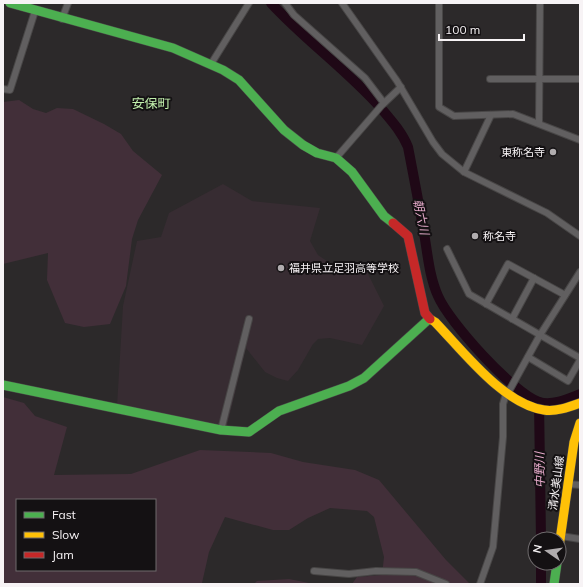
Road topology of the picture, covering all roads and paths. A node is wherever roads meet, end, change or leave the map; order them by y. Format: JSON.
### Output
{"nodes":[{"id":1,"x":10,"y":3,"type":"edge"},
{"id":2,"x":68,"y":3,"type":"edge"},
{"id":3,"x":250,"y":3,"type":"edge"},
{"id":4,"x":285,"y":3,"type":"edge"},
{"id":5,"x":342,"y":3,"type":"edge"},
{"id":6,"x":439,"y":3,"type":"edge"},
{"id":7,"x":540,"y":3,"type":"edge"},
{"id":8,"x":35,"y":11,"type":"junction"},
{"id":9,"x":62,"y":19,"type":"junction"},
{"id":10,"x":211,"y":64,"type":"junction"},
{"id":11,"x":490,"y":79,"type":"dead end"},
{"id":12,"x":540,"y":79,"type":"junction"},
{"id":13,"x":580,"y":79,"type":"edge"},
{"id":14,"x":401,"y":87,"type":"junction"},
{"id":15,"x":3,"y":89,"type":"edge"},
{"id":16,"x":383,"y":104,"type":"junction"},
{"id":17,"x":491,"y":115,"type":"junction"},
{"id":18,"x":539,"y":123,"type":"junction"},
{"id":19,"x":580,"y":140,"type":"edge"},
{"id":20,"x":336,"y":158,"type":"junction"},
{"id":21,"x":464,"y":172,"type":"junction"},
{"id":22,"x":580,"y":236,"type":"edge"},
{"id":23,"x":447,"y":249,"type":"dead end"},
{"id":24,"x":579,"y":277,"type":"edge"},
{"id":25,"x":534,"y":278,"type":"junction"},
{"id":26,"x":564,"y":295,"type":"junction"},
{"id":27,"x":486,"y":304,"type":"junction"},
{"id":28,"x":249,"y":319,"type":"dead end"},
{"id":29,"x":429,"y":319,"type":"junction"},
{"id":30,"x":512,"y":319,"type":"junction"},
{"id":31,"x":540,"y":335,"type":"junction"},
{"id":32,"x":528,"y":357,"type":"junction"},
{"id":33,"x":580,"y":359,"type":"edge"},
{"id":34,"x":3,"y":385,"type":"edge"},
{"id":35,"x":508,"y":392,"type":"junction"},
{"id":36,"x":580,"y":404,"type":"edge"},
{"id":37,"x":580,"y":423,"type":"edge"},
{"id":38,"x":221,"y":430,"type":"junction"},
{"id":39,"x":568,"y":484,"type":"junction"},
{"id":40,"x":580,"y":486,"type":"edge"},
{"id":41,"x":562,"y":531,"type":"edge"},
{"id":42,"x":567,"y":537,"type":"edge"},
{"id":43,"x":580,"y":539,"type":"edge"},
{"id":44,"x":314,"y":571,"type":"dead end"},
{"id":45,"x":556,"y":571,"type":"edge"},
{"id":46,"x":446,"y":584,"type":"edge"},
{"id":47,"x":480,"y":584,"type":"edge"},
{"id":48,"x":554,"y":584,"type":"edge"}],
"edges":[{"from":1,"to":8,"type":"street"},
{"from":2,"to":9,"type":"street"},
{"from":3,"to":10,"type":"street"},
{"from":4,"to":16,"type":"street"},
{"from":5,"to":14,"type":"street"},
{"from":6,"to":17,"type":"street"},
{"from":7,"to":12,"type":"street"},
{"from":8,"to":9,"type":"street"},
{"from":8,"to":15,"type":"street"},
{"from":9,"to":10,"type":"street"},
{"from":10,"to":20,"type":"street"},
{"from":11,"to":12,"type":"street"},
{"from":12,"to":13,"type":"street"},
{"from":12,"to":18,"type":"street"},
{"from":14,"to":16,"type":"street"},
{"from":14,"to":21,"type":"street"},
{"from":16,"to":20,"type":"street"},
{"from":17,"to":18,"type":"street"},
{"from":17,"to":21,"type":"street"},
{"from":18,"to":19,"type":"street"},
{"from":20,"to":29,"type":"street"},
{"from":21,"to":22,"type":"street"},
{"from":23,"to":27,"type":"street"},
{"from":24,"to":26,"type":"street"},
{"from":25,"to":26,"type":"street"},
{"from":25,"to":27,"type":"street"},
{"from":25,"to":30,"type":"street"},
{"from":26,"to":31,"type":"street"},
{"from":27,"to":30,"type":"street"},
{"from":28,"to":38,"type":"street"},
{"from":29,"to":35,"type":"street"},
{"from":29,"to":38,"type":"street"},
{"from":30,"to":31,"type":"street"},
{"from":31,"to":32,"type":"street"},
{"from":31,"to":33,"type":"street"},
{"from":32,"to":33,"type":"street"},
{"from":32,"to":35,"type":"street"},
{"from":34,"to":38,"type":"street"},
{"from":35,"to":36,"type":"street"},
{"from":35,"to":47,"type":"street"},
{"from":37,"to":39,"type":"street","name":"清水美山線"},
{"from":39,"to":40,"type":"street"},
{"from":39,"to":41,"type":"street","name":"清水美山線"},
{"from":42,"to":43,"type":"street"},
{"from":44,"to":46,"type":"street"},
{"from":45,"to":48,"type":"street"}]}
